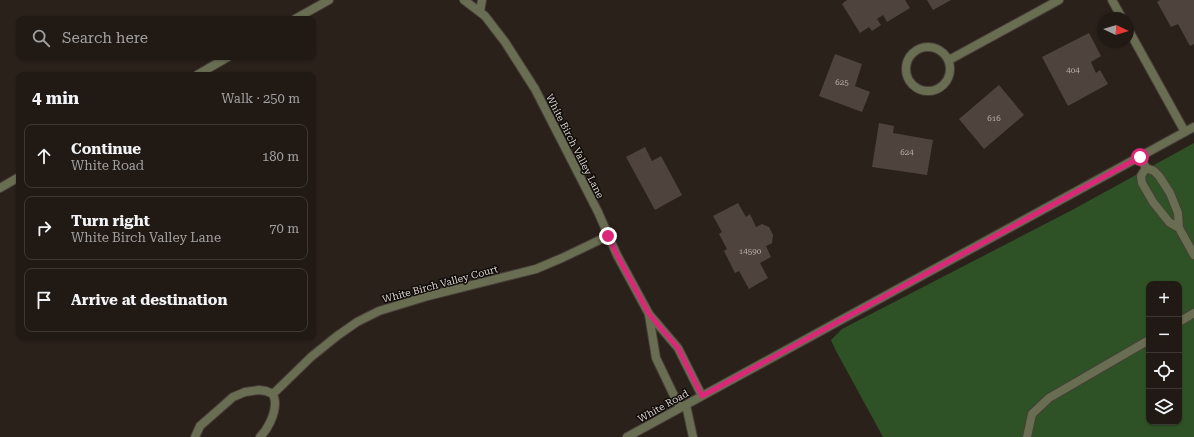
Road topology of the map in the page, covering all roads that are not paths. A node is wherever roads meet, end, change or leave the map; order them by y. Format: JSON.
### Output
{"nodes":[{"id":1,"x":329,"y":0,"type":"edge"},
{"id":2,"x":464,"y":0,"type":"edge"},
{"id":3,"x":482,"y":0,"type":"edge"},
{"id":4,"x":1059,"y":0,"type":"edge"},
{"id":5,"x":1112,"y":0,"type":"edge"},
{"id":6,"x":480,"y":12,"type":"junction"},
{"id":7,"x":1119,"y":12,"type":"edge"},
{"id":8,"x":300,"y":16,"type":"edge"},
{"id":9,"x":1134,"y":40,"type":"edge"},
{"id":10,"x":223,"y":60,"type":"edge"},
{"id":11,"x":949,"y":60,"type":"junction"},
{"id":12,"x":202,"y":72,"type":"edge"},
{"id":13,"x":1194,"y":127,"type":"edge"},
{"id":14,"x":1185,"y":132,"type":"junction"},
{"id":15,"x":1140,"y":157,"type":"junction"},
{"id":16,"x":1146,"y":168,"type":"junction"},
{"id":17,"x":16,"y":179,"type":"edge"},
{"id":18,"x":0,"y":188,"type":"edge"},
{"id":19,"x":1179,"y":228,"type":"junction"},
{"id":20,"x":608,"y":236,"type":"junction"},
{"id":21,"x":1194,"y":255,"type":"edge"},
{"id":22,"x":649,"y":314,"type":"junction"},
{"id":23,"x":1194,"y":314,"type":"edge"},
{"id":24,"x":1182,"y":320,"type":"edge"},
{"id":25,"x":1146,"y":342,"type":"edge"},
{"id":26,"x":273,"y":394,"type":"junction"},
{"id":27,"x":702,"y":396,"type":"junction"},
{"id":28,"x":683,"y":406,"type":"junction"},
{"id":29,"x":195,"y":437,"type":"edge"},
{"id":30,"x":260,"y":437,"type":"edge"},
{"id":31,"x":627,"y":437,"type":"edge"},
{"id":32,"x":693,"y":437,"type":"edge"},
{"id":33,"x":1027,"y":437,"type":"edge"}],
"edges":[{"from":1,"to":8,"type":"street"},
{"from":2,"to":6,"type":"street","name":"White Birch Valley Lane"},
{"from":3,"to":6,"type":"street"},
{"from":4,"to":11,"type":"street"},
{"from":5,"to":7,"type":"street"},
{"from":6,"to":20,"type":"street","name":"White Birch Valley Lane"},
{"from":9,"to":14,"type":"street"},
{"from":10,"to":12,"type":"street"},
{"from":11,"to":11,"type":"street"},
{"from":13,"to":14,"type":"street","name":"White Road"},
{"from":14,"to":15,"type":"street","name":"White Road"},
{"from":15,"to":16,"type":"street"},
{"from":15,"to":27,"type":"street","name":"White Road"},
{"from":16,"to":19,"type":"street"},
{"from":16,"to":19,"type":"street"},
{"from":17,"to":18,"type":"street"},
{"from":19,"to":21,"type":"street"},
{"from":20,"to":22,"type":"street","name":"White Birch Valley Lane"},
{"from":20,"to":26,"type":"street","name":"White Birch Valley Court"},
{"from":22,"to":27,"type":"street","name":"White Birch Valley Lane"},
{"from":22,"to":28,"type":"street","name":"White Birch Valley Lane"},
{"from":23,"to":24,"type":"street"},
{"from":25,"to":33,"type":"street"},
{"from":26,"to":29,"type":"street"},
{"from":26,"to":30,"type":"street"},
{"from":27,"to":28,"type":"street","name":"White Road"},
{"from":28,"to":31,"type":"street","name":"White Road"},
{"from":28,"to":32,"type":"street","name":"White Birch Valley Lane"}]}
